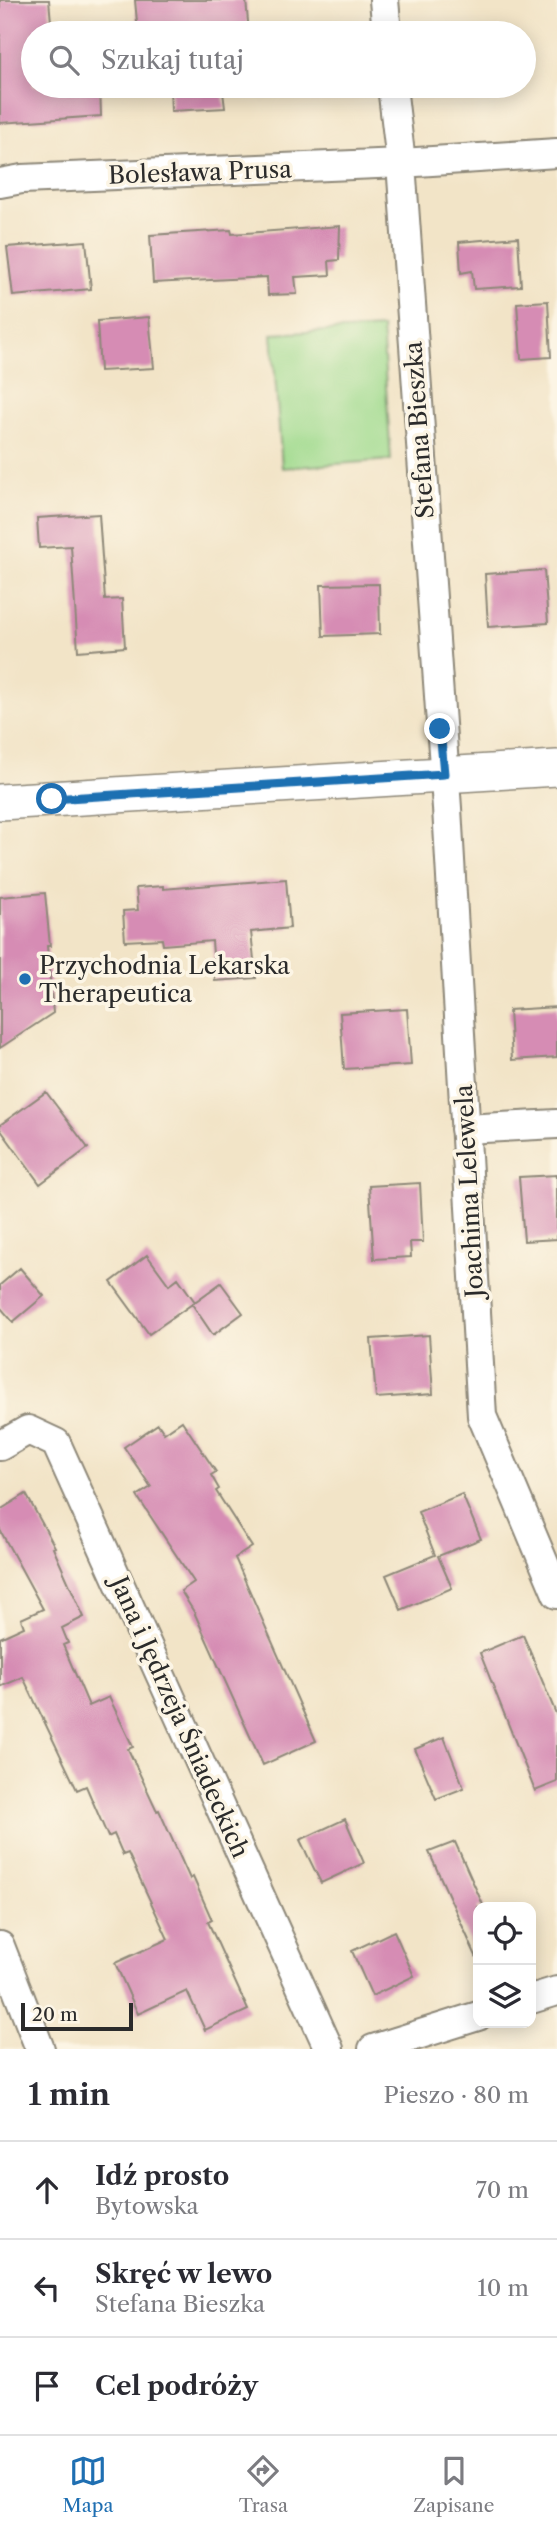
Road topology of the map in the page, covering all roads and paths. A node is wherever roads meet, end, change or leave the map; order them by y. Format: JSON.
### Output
{"nodes":[{"id":1,"x":384,"y":0,"type":"edge"},
{"id":2,"x":386,"y":21,"type":"edge"},
{"id":3,"x":393,"y":98,"type":"edge"},
{"id":4,"x":557,"y":153,"type":"edge"},
{"id":5,"x":401,"y":163,"type":"junction"},
{"id":6,"x":0,"y":183,"type":"edge"},
{"id":7,"x":557,"y":768,"type":"edge"},
{"id":8,"x":444,"y":774,"type":"junction"},
{"id":9,"x":0,"y":802,"type":"edge"},
{"id":10,"x":557,"y":1124,"type":"edge"},
{"id":11,"x":465,"y":1129,"type":"junction"},
{"id":12,"x":0,"y":1446,"type":"edge"},
{"id":13,"x":557,"y":1594,"type":"edge"},
{"id":14,"x":0,"y":1946,"type":"edge"},
{"id":15,"x":557,"y":1991,"type":"edge"},
{"id":16,"x":536,"y":1997,"type":"edge"},
{"id":17,"x":473,"y":2018,"type":"edge"},
{"id":18,"x":40,"y":2049,"type":"edge"},
{"id":19,"x":329,"y":2049,"type":"edge"},
{"id":20,"x":373,"y":2049,"type":"edge"}],
"edges":[{"from":1,"to":2,"type":"street"},
{"from":3,"to":5,"type":"street","name":"Stefana Bieszka"},
{"from":4,"to":5,"type":"street","name":"Bolesława Prusa"},
{"from":5,"to":6,"type":"street","name":"Bolesława Prusa"},
{"from":5,"to":8,"type":"street","name":"Stefana Bieszka"},
{"from":7,"to":8,"type":"street"},
{"from":8,"to":9,"type":"street"},
{"from":8,"to":11,"type":"street","name":"Joachima Lelewela"},
{"from":10,"to":11,"type":"street"},
{"from":11,"to":13,"type":"street","name":"Joachima Lelewela"},
{"from":12,"to":19,"type":"street","name":"Jana i Jędrzeja Śniadeckich"},
{"from":14,"to":18,"type":"street"},
{"from":15,"to":16,"type":"street"},
{"from":17,"to":20,"type":"street"}]}
